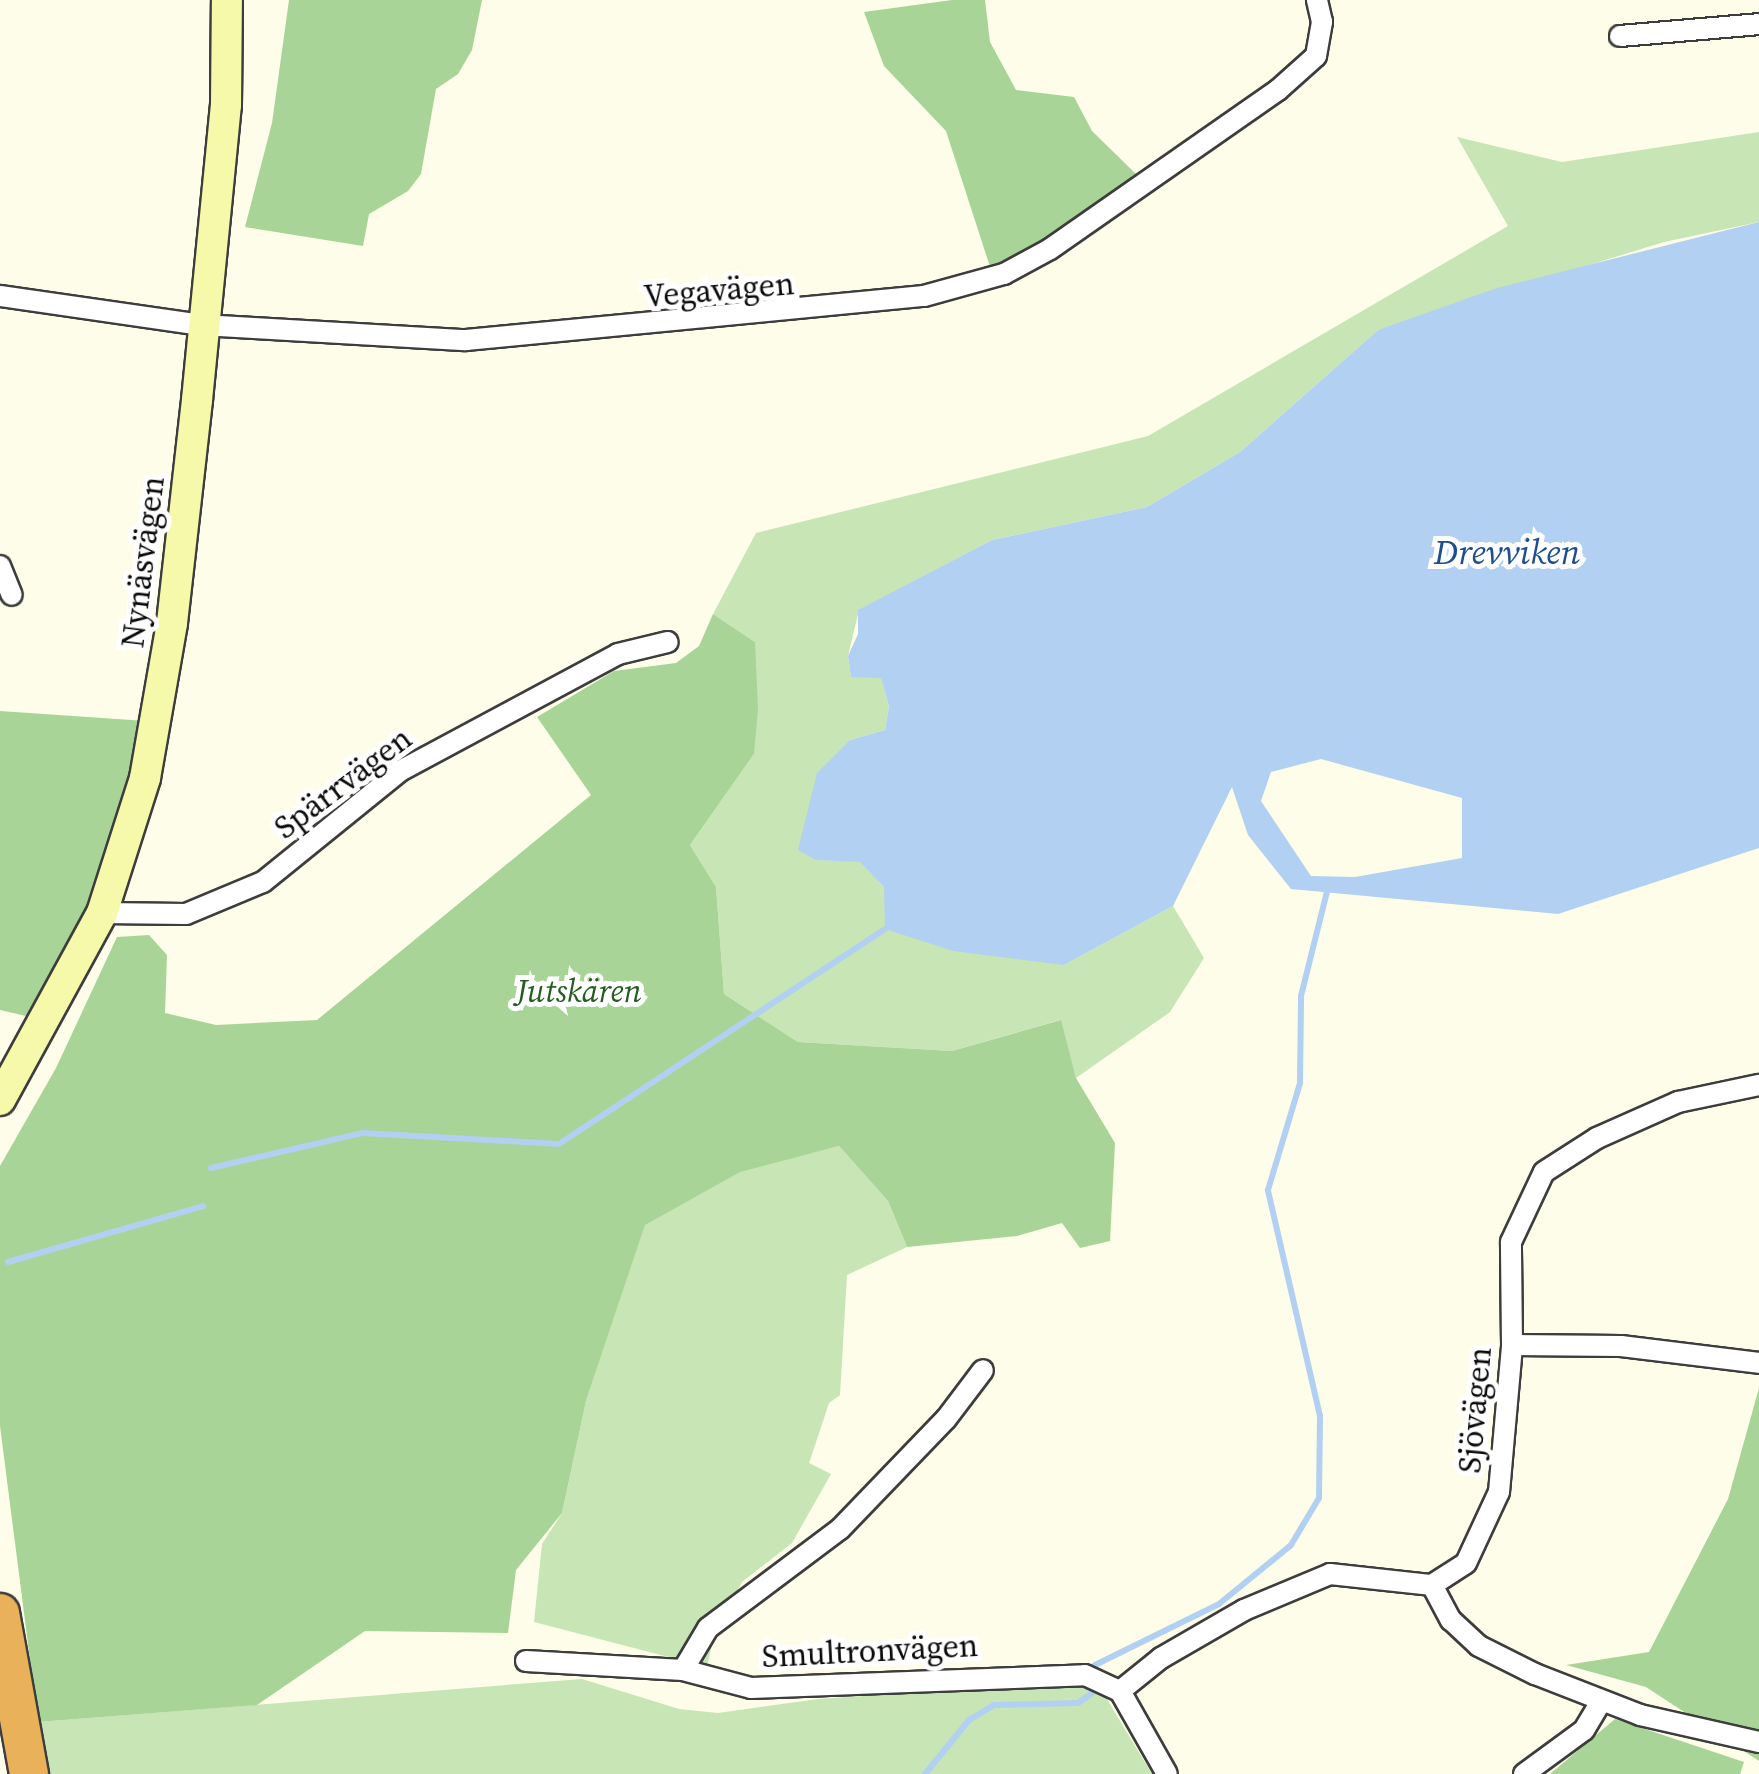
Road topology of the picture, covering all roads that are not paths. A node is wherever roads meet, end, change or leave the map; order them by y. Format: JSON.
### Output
{"nodes":[{"id":1,"x":227,"y":0,"type":"edge"},
{"id":2,"x":1317,"y":0,"type":"edge"},
{"id":3,"x":1759,"y":24,"type":"edge"},
{"id":4,"x":1620,"y":36,"type":"dead end"},
{"id":5,"x":0,"y":296,"type":"edge"},
{"id":6,"x":202,"y":324,"type":"junction"},
{"id":7,"x":0,"y":566,"type":"edge"},
{"id":8,"x":12,"y":595,"type":"dead end"},
{"id":9,"x":668,"y":642,"type":"dead end"},
{"id":10,"x":102,"y":913,"type":"junction"},
{"id":11,"x":1759,"y":1085,"type":"edge"},
{"id":12,"x":0,"y":1100,"type":"edge"},
{"id":13,"x":1512,"y":1345,"type":"junction"},
{"id":14,"x":1759,"y":1363,"type":"edge"},
{"id":15,"x":983,"y":1370,"type":"dead end"},
{"id":16,"x":1432,"y":1585,"type":"junction"},
{"id":17,"x":0,"y":1613,"type":"edge"},
{"id":18,"x":526,"y":1661,"type":"dead end"},
{"id":19,"x":683,"y":1670,"type":"junction"},
{"id":20,"x":1120,"y":1692,"type":"junction"},
{"id":21,"x":1601,"y":1702,"type":"junction"},
{"id":22,"x":1759,"y":1742,"type":"edge"},
{"id":23,"x":30,"y":1774,"type":"edge"},
{"id":24,"x":1167,"y":1774,"type":"edge"},
{"id":25,"x":1524,"y":1774,"type":"edge"}],
"edges":[{"from":1,"to":6,"type":"street","name":"Nynäsvägen"},
{"from":2,"to":6,"type":"street","name":"Vegavägen"},
{"from":3,"to":4,"type":"street"},
{"from":5,"to":6,"type":"street","name":"Vegavägen"},
{"from":6,"to":10,"type":"street","name":"Nynäsvägen"},
{"from":7,"to":8,"type":"street"},
{"from":9,"to":10,"type":"street","name":"Spärrvägen"},
{"from":10,"to":12,"type":"street","name":"Nynäsvägen"},
{"from":11,"to":13,"type":"street","name":"Sjövägen"},
{"from":13,"to":14,"type":"street"},
{"from":13,"to":16,"type":"street","name":"Sjövägen"},
{"from":15,"to":19,"type":"street"},
{"from":16,"to":20,"type":"street"},
{"from":16,"to":21,"type":"street"},
{"from":17,"to":23,"type":"highway"},
{"from":18,"to":19,"type":"street","name":"Smultronvägen"},
{"from":19,"to":20,"type":"street","name":"Smultronvägen"},
{"from":20,"to":24,"type":"street"},
{"from":21,"to":22,"type":"street"},
{"from":21,"to":25,"type":"street"}]}
